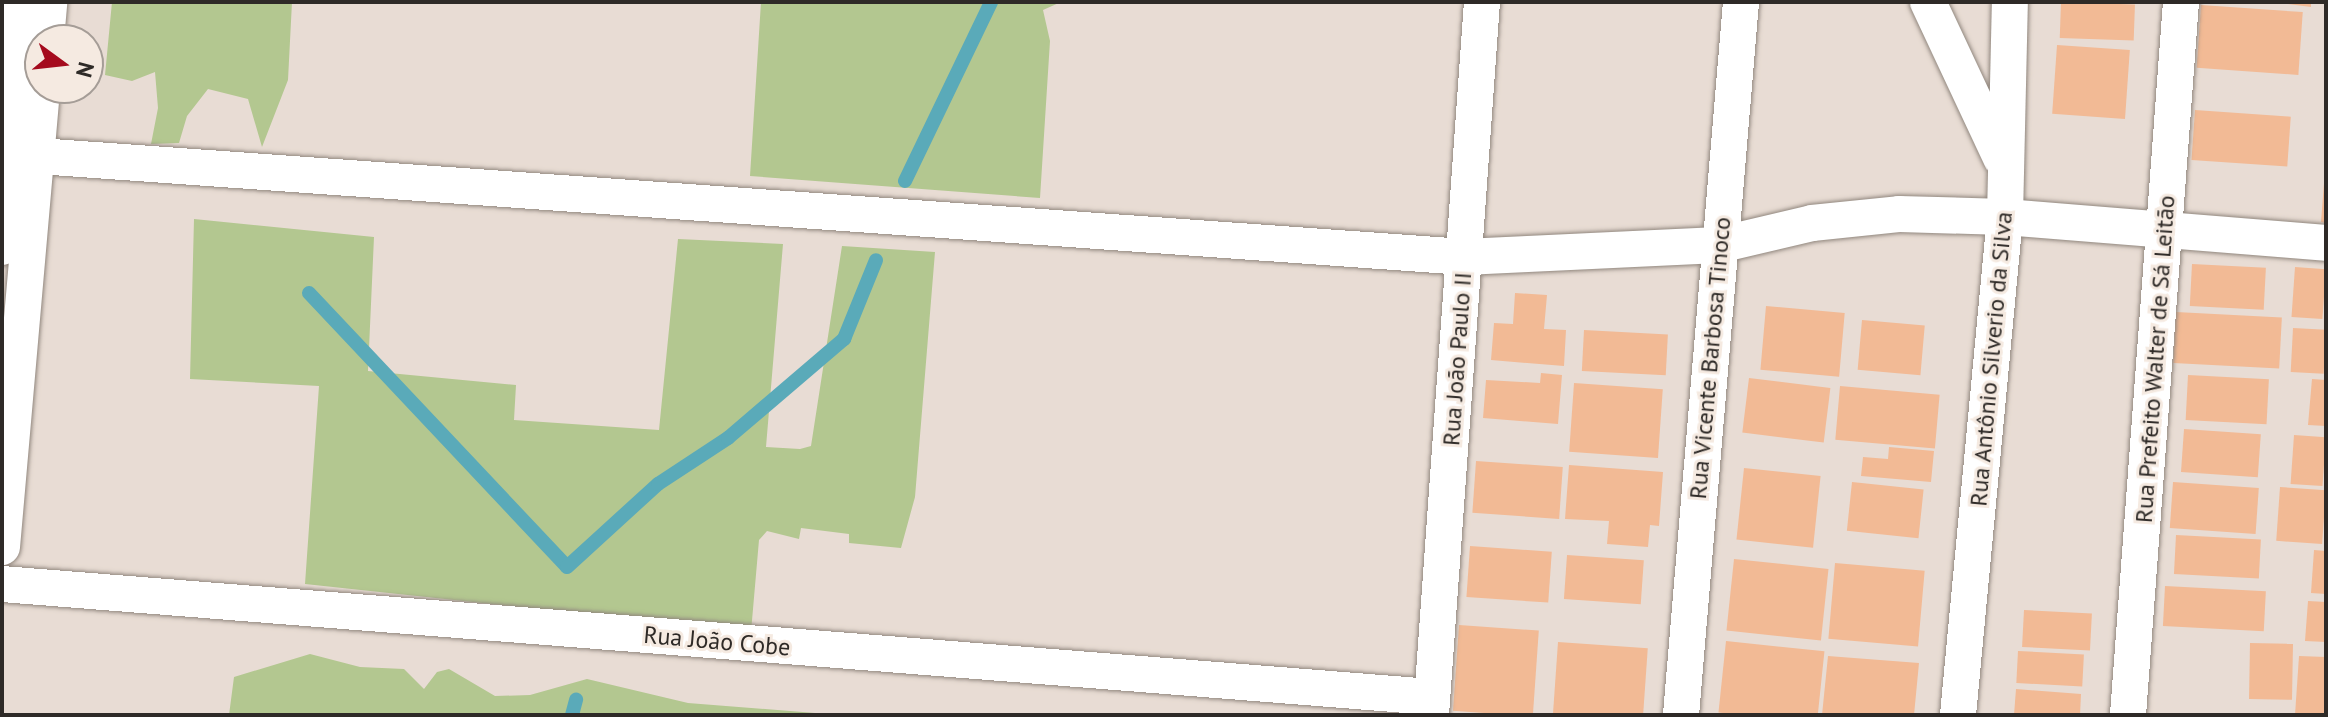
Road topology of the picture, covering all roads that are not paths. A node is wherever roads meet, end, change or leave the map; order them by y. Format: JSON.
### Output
{"nodes":[{"id":1,"x":21,"y":2,"type":"edge"},
{"id":2,"x":49,"y":2,"type":"edge"},
{"id":3,"x":1482,"y":2,"type":"edge"},
{"id":4,"x":1741,"y":2,"type":"edge"},
{"id":5,"x":1928,"y":2,"type":"edge"},
{"id":6,"x":2010,"y":2,"type":"edge"},
{"id":7,"x":2181,"y":2,"type":"edge"},
{"id":8,"x":47,"y":24,"type":"edge"},
{"id":9,"x":38,"y":104,"type":"edge"},
{"id":10,"x":24,"y":154,"type":"junction"},
{"id":11,"x":2003,"y":163,"type":"junction"},
{"id":12,"x":2005,"y":217,"type":"junction"},
{"id":13,"x":2164,"y":231,"type":"junction"},
{"id":14,"x":2326,"y":243,"type":"edge"},
{"id":15,"x":1719,"y":245,"type":"junction"},
{"id":16,"x":2,"y":247,"type":"edge"},
{"id":17,"x":1464,"y":257,"type":"junction"},
{"id":18,"x":2,"y":547,"type":"edge"},
{"id":19,"x":2,"y":584,"type":"edge"},
{"id":20,"x":1432,"y":706,"type":"edge"},
{"id":21,"x":1681,"y":715,"type":"edge"},
{"id":22,"x":1958,"y":715,"type":"edge"},
{"id":23,"x":2128,"y":715,"type":"edge"}],
"edges":[{"from":1,"to":10,"type":"street"},
{"from":2,"to":8,"type":"street"},
{"from":3,"to":17,"type":"street","name":"Rua João Paulo II"},
{"from":4,"to":15,"type":"street","name":"Rua Vicente Barbosa Tinoco"},
{"from":5,"to":11,"type":"street"},
{"from":6,"to":11,"type":"street","name":"Rua Antônio Silverio da Silva"},
{"from":7,"to":13,"type":"street","name":"Rua Prefeito Walter de Sá Leitão"},
{"from":9,"to":10,"type":"street"},
{"from":10,"to":16,"type":"street"},
{"from":10,"to":17,"type":"street"},
{"from":10,"to":18,"type":"street"},
{"from":11,"to":12,"type":"street","name":"Rua Antônio Silverio da Silva"},
{"from":12,"to":13,"type":"street"},
{"from":12,"to":15,"type":"street"},
{"from":12,"to":22,"type":"street","name":"Rua Antônio Silverio da Silva"},
{"from":13,"to":14,"type":"street"},
{"from":13,"to":23,"type":"street","name":"Rua Prefeito Walter de Sá Leitão"},
{"from":15,"to":17,"type":"street"},
{"from":15,"to":21,"type":"street","name":"Rua Vicente Barbosa Tinoco"},
{"from":17,"to":20,"type":"street","name":"Rua João Paulo II"},
{"from":19,"to":20,"type":"street","name":"Rua João Cobe"}]}
